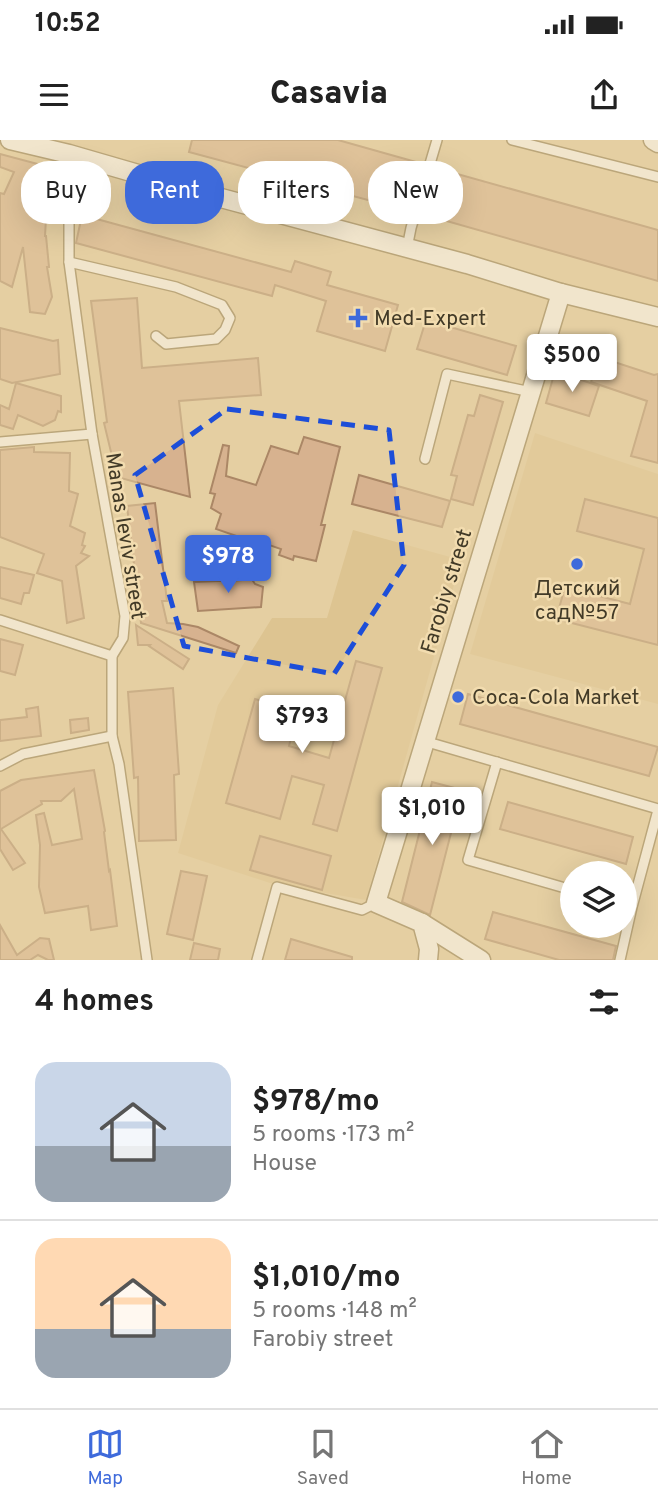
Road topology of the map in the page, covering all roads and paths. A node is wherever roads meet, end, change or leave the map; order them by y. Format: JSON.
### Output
{"nodes":[{"id":1,"x":437,"y":140,"type":"edge"},
{"id":2,"x":512,"y":140,"type":"edge"},
{"id":3,"x":653,"y":140,"type":"edge"},
{"id":4,"x":20,"y":141,"type":"edge"},
{"id":5,"x":658,"y":143,"type":"edge"},
{"id":6,"x":69,"y":154,"type":"junction"},
{"id":7,"x":658,"y":177,"type":"edge"},
{"id":8,"x":407,"y":248,"type":"junction"},
{"id":9,"x":69,"y":261,"type":"junction"},
{"id":10,"x":561,"y":293,"type":"junction"},
{"id":11,"x":658,"y":317,"type":"edge"},
{"id":12,"x":156,"y":336,"type":"dead end"},
{"id":13,"x":531,"y":392,"type":"junction"},
{"id":14,"x":92,"y":434,"type":"junction"},
{"id":15,"x":0,"y":442,"type":"edge"},
{"id":16,"x":425,"y":459,"type":"dead end"},
{"id":17,"x":0,"y":620,"type":"edge"},
{"id":18,"x":112,"y":656,"type":"junction"},
{"id":19,"x":112,"y":736,"type":"junction"},
{"id":20,"x":424,"y":741,"type":"junction"},
{"id":21,"x":497,"y":762,"type":"junction"},
{"id":22,"x":0,"y":766,"type":"edge"},
{"id":23,"x":658,"y":809,"type":"edge"},
{"id":24,"x":637,"y":877,"type":"edge"},
{"id":25,"x":560,"y":887,"type":"edge"},
{"id":26,"x":376,"y":903,"type":"junction"},
{"id":27,"x":422,"y":923,"type":"junction"},
{"id":28,"x":623,"y":938,"type":"edge"},
{"id":29,"x":147,"y":960,"type":"edge"},
{"id":30,"x":257,"y":960,"type":"edge"},
{"id":31,"x":428,"y":960,"type":"edge"},
{"id":32,"x":481,"y":960,"type":"edge"},
{"id":33,"x":620,"y":960,"type":"edge"}],
"edges":[{"from":1,"to":8,"type":"lane"},
{"from":2,"to":7,"type":"lane"},
{"from":3,"to":5,"type":"street"},
{"from":4,"to":6,"type":"street"},
{"from":6,"to":8,"type":"street"},
{"from":6,"to":9,"type":"lane","name":"Manas leviv street"},
{"from":8,"to":10,"type":"street"},
{"from":9,"to":12,"type":"lane"},
{"from":9,"to":14,"type":"lane","name":"Manas leviv street"},
{"from":10,"to":11,"type":"street"},
{"from":10,"to":13,"type":"street","name":"Farobiy street"},
{"from":13,"to":16,"type":"lane"},
{"from":13,"to":20,"type":"street","name":"Farobiy street"},
{"from":14,"to":15,"type":"lane"},
{"from":14,"to":18,"type":"lane","name":"Manas leviv street"},
{"from":17,"to":18,"type":"lane"},
{"from":18,"to":19,"type":"lane","name":"Manas leviv street"},
{"from":19,"to":22,"type":"lane"},
{"from":19,"to":29,"type":"lane","name":"Manas leviv street"},
{"from":20,"to":21,"type":"lane"},
{"from":20,"to":26,"type":"street","name":"Farobiy street"},
{"from":21,"to":23,"type":"lane"},
{"from":21,"to":25,"type":"lane"},
{"from":23,"to":24,"type":"lane"},
{"from":26,"to":27,"type":"street"},
{"from":26,"to":30,"type":"lane"},
{"from":27,"to":31,"type":"street"},
{"from":27,"to":32,"type":"street"},
{"from":28,"to":33,"type":"lane"}]}
